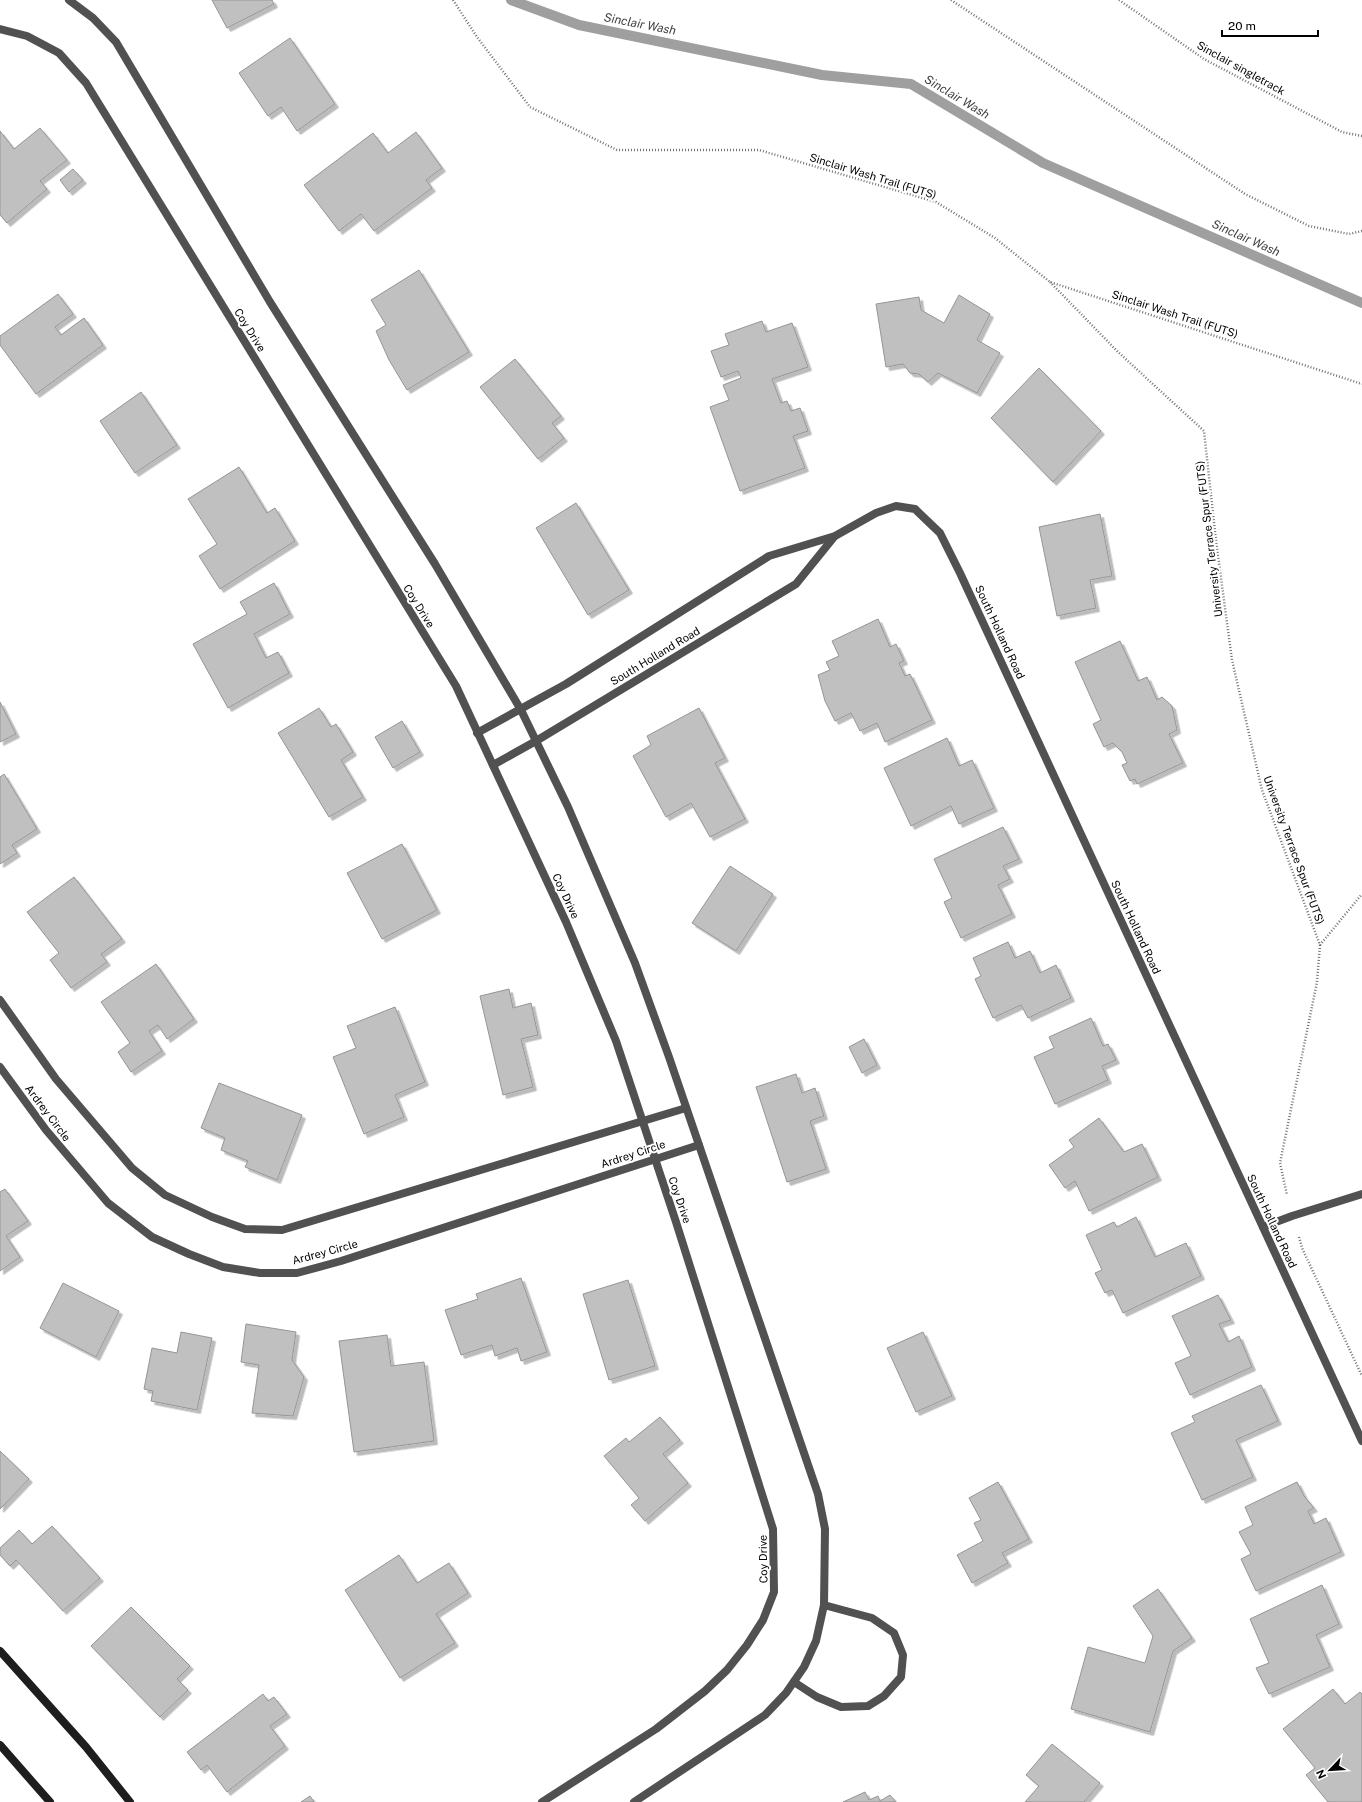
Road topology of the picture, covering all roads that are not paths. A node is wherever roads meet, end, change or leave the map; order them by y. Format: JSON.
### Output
{"nodes":[{"id":1,"x":69,"y":0,"type":"edge"},
{"id":2,"x":0,"y":29,"type":"edge"},
{"id":3,"x":835,"y":536,"type":"junction"},
{"id":4,"x":521,"y":710,"type":"junction"},
{"id":5,"x":477,"y":733,"type":"junction"},
{"id":6,"x":536,"y":741,"type":"junction"},
{"id":7,"x":492,"y":765,"type":"junction"},
{"id":8,"x":0,"y":1000,"type":"edge"},
{"id":9,"x":0,"y":1067,"type":"edge"},
{"id":10,"x":686,"y":1108,"type":"junction"},
{"id":11,"x":642,"y":1120,"type":"junction"},
{"id":12,"x":699,"y":1145,"type":"junction"},
{"id":13,"x":655,"y":1159,"type":"junction"},
{"id":14,"x":1362,"y":1194,"type":"edge"},
{"id":15,"x":1263,"y":1228,"type":"junction"},
{"id":16,"x":1362,"y":1441,"type":"edge"},
{"id":17,"x":824,"y":1605,"type":"junction"},
{"id":18,"x":0,"y":1651,"type":"edge"},
{"id":19,"x":794,"y":1682,"type":"junction"},
{"id":20,"x":0,"y":1745,"type":"edge"},
{"id":21,"x":50,"y":1802,"type":"edge"},
{"id":22,"x":130,"y":1802,"type":"edge"},
{"id":23,"x":542,"y":1802,"type":"edge"},
{"id":24,"x":634,"y":1802,"type":"edge"}],
"edges":[{"from":1,"to":4,"type":"street"},
{"from":2,"to":5,"type":"street","name":"Coy Drive"},
{"from":3,"to":4,"type":"street","name":"South Holland Road"},
{"from":3,"to":6,"type":"street","name":"South Holland Road"},
{"from":3,"to":15,"type":"street","name":"South Holland Road"},
{"from":4,"to":5,"type":"street","name":"South Holland Road"},
{"from":4,"to":6,"type":"street"},
{"from":5,"to":7,"type":"street","name":"Coy Drive"},
{"from":6,"to":7,"type":"street","name":"South Holland Road"},
{"from":6,"to":10,"type":"street"},
{"from":7,"to":11,"type":"street","name":"Coy Drive"},
{"from":8,"to":11,"type":"street"},
{"from":9,"to":13,"type":"street","name":"Ardrey Circle"},
{"from":10,"to":11,"type":"street"},
{"from":10,"to":12,"type":"street"},
{"from":11,"to":13,"type":"street","name":"Coy Drive"},
{"from":12,"to":13,"type":"street","name":"Ardrey Circle"},
{"from":12,"to":17,"type":"street"},
{"from":13,"to":23,"type":"street","name":"Coy Drive"},
{"from":14,"to":15,"type":"street"},
{"from":15,"to":16,"type":"street","name":"South Holland Road"},
{"from":17,"to":19,"type":"street"},
{"from":17,"to":19,"type":"street"},
{"from":18,"to":22,"type":"street"},
{"from":19,"to":24,"type":"street"},
{"from":20,"to":21,"type":"street"}]}
